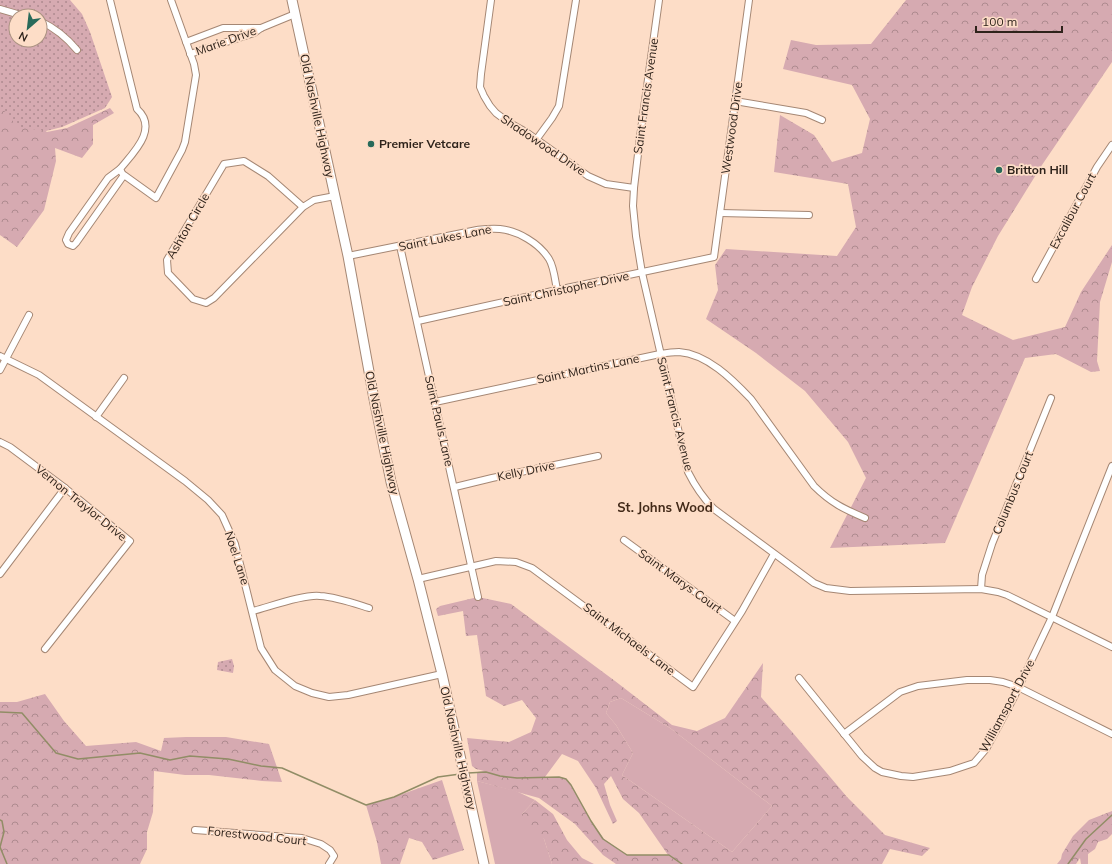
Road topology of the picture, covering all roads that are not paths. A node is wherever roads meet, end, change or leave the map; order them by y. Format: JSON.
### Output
{"nodes":[{"id":1,"x":110,"y":0,"type":"edge"},
{"id":2,"x":170,"y":0,"type":"edge"},
{"id":3,"x":292,"y":0,"type":"edge"},
{"id":4,"x":491,"y":0,"type":"edge"},
{"id":5,"x":576,"y":0,"type":"edge"},
{"id":6,"x":659,"y":0,"type":"edge"},
{"id":7,"x":749,"y":0,"type":"edge"},
{"id":8,"x":295,"y":14,"type":"junction"},
{"id":9,"x":48,"y":25,"type":"edge"},
{"id":10,"x":261,"y":28,"type":"junction"},
{"id":11,"x":220,"y":30,"type":"junction"},
{"id":12,"x":186,"y":42,"type":"junction"},
{"id":13,"x":224,"y":43,"type":"junction"},
{"id":14,"x":77,"y":50,"type":"dead end"},
{"id":15,"x":190,"y":54,"type":"junction"},
{"id":16,"x":735,"y":101,"type":"junction"},
{"id":17,"x":822,"y":120,"type":"dead end"},
{"id":18,"x":536,"y":140,"type":"junction"},
{"id":19,"x":1112,"y":145,"type":"edge"},
{"id":20,"x":120,"y":169,"type":"junction"},
{"id":21,"x":124,"y":175,"type":"junction"},
{"id":22,"x":634,"y":188,"type":"junction"},
{"id":23,"x":335,"y":196,"type":"junction"},
{"id":24,"x":303,"y":207,"type":"junction"},
{"id":25,"x":720,"y":213,"type":"junction"},
{"id":26,"x":809,"y":215,"type":"dead end"},
{"id":27,"x":400,"y":246,"type":"junction"},
{"id":28,"x":348,"y":256,"type":"junction"},
{"id":29,"x":714,"y":256,"type":"joint"},
{"id":30,"x":642,"y":273,"type":"junction"},
{"id":31,"x":1036,"y":279,"type":"dead end"},
{"id":32,"x":557,"y":290,"type":"junction"},
{"id":33,"x":29,"y":315,"type":"dead end"},
{"id":34,"x":418,"y":321,"type":"junction"},
{"id":35,"x":660,"y":354,"type":"junction"},
{"id":36,"x":3,"y":357,"type":"edge"},
{"id":37,"x":0,"y":370,"type":"edge"},
{"id":38,"x":124,"y":378,"type":"dead end"},
{"id":39,"x":1051,"y":398,"type":"dead end"},
{"id":40,"x":435,"y":402,"type":"junction"},
{"id":41,"x":96,"y":417,"type":"junction"},
{"id":42,"x":0,"y":442,"type":"edge"},
{"id":43,"x":598,"y":456,"type":"dead end"},
{"id":44,"x":1112,"y":466,"type":"edge"},
{"id":45,"x":454,"y":487,"type":"junction"},
{"id":46,"x":65,"y":488,"type":"junction"},
{"id":47,"x":865,"y":518,"type":"dead end"},
{"id":48,"x":624,"y":540,"type":"dead end"},
{"id":49,"x":774,"y":554,"type":"junction"},
{"id":50,"x":471,"y":567,"type":"junction"},
{"id":51,"x":0,"y":574,"type":"edge"},
{"id":52,"x":418,"y":579,"type":"junction"},
{"id":53,"x":981,"y":589,"type":"junction"},
{"id":54,"x":478,"y":597,"type":"dead end"},
{"id":55,"x":369,"y":608,"type":"dead end"},
{"id":56,"x":253,"y":611,"type":"junction"},
{"id":57,"x":1052,"y":617,"type":"junction"},
{"id":58,"x":735,"y":621,"type":"junction"},
{"id":59,"x":1112,"y":647,"type":"edge"},
{"id":60,"x":45,"y":648,"type":"dead end"},
{"id":61,"x":442,"y":674,"type":"junction"},
{"id":62,"x":799,"y":678,"type":"dead end"},
{"id":63,"x":1018,"y":687,"type":"junction"},
{"id":64,"x":844,"y":734,"type":"junction"},
{"id":65,"x":1112,"y":734,"type":"edge"},
{"id":66,"x":195,"y":830,"type":"dead end"},
{"id":67,"x":331,"y":862,"type":"edge"},
{"id":68,"x":484,"y":864,"type":"edge"}],
"edges":[{"from":1,"to":20,"type":"street"},
{"from":2,"to":12,"type":"street"},
{"from":3,"to":8,"type":"main road","name":"Old Nashville Highway"},
{"from":4,"to":18,"type":"street","name":"Shadowood Drive"},
{"from":5,"to":18,"type":"street"},
{"from":6,"to":22,"type":"street","name":"Saint Francis Avenue"},
{"from":7,"to":16,"type":"street","name":"Westwood Drive"},
{"from":8,"to":10,"type":"street","name":"Marie Drive"},
{"from":8,"to":23,"type":"main road","name":"Old Nashville Highway"},
{"from":9,"to":14,"type":"street"},
{"from":10,"to":11,"type":"street","name":"Marie Drive"},
{"from":10,"to":13,"type":"street","name":"Marie Drive"},
{"from":11,"to":12,"type":"street","name":"Marie Drive"},
{"from":11,"to":13,"type":"street"},
{"from":12,"to":15,"type":"street"},
{"from":13,"to":15,"type":"street","name":"Marie Drive"},
{"from":15,"to":21,"type":"street"},
{"from":16,"to":17,"type":"street"},
{"from":16,"to":25,"type":"street","name":"Westwood Drive"},
{"from":18,"to":22,"type":"street","name":"Shadowood Drive"},
{"from":19,"to":31,"type":"street","name":"Excalibur Court"},
{"from":20,"to":21,"type":"street"},
{"from":20,"to":21,"type":"street"},
{"from":22,"to":30,"type":"street","name":"Saint Francis Avenue"},
{"from":23,"to":24,"type":"street","name":"Ashton Circle"},
{"from":23,"to":28,"type":"main road","name":"Old Nashville Highway"},
{"from":24,"to":24,"type":"street","name":"Ashton Circle"},
{"from":25,"to":26,"type":"street"},
{"from":25,"to":29,"type":"street","name":"Westwood Drive"},
{"from":27,"to":28,"type":"street","name":"Saint Lukes Lane"},
{"from":27,"to":32,"type":"street","name":"Saint Lukes Lane"},
{"from":27,"to":34,"type":"street","name":"Saint Pauls Lane"},
{"from":28,"to":52,"type":"main road","name":"Old Nashville Highway"},
{"from":29,"to":30,"type":"street","name":"Saint Christopher Drive"},
{"from":30,"to":32,"type":"street","name":"Saint Christopher Drive"},
{"from":30,"to":35,"type":"street","name":"Saint Francis Avenue"},
{"from":32,"to":34,"type":"street","name":"Saint Christopher Drive"},
{"from":33,"to":36,"type":"street"},
{"from":34,"to":40,"type":"street","name":"Saint Pauls Lane"},
{"from":35,"to":40,"type":"street","name":"Saint Martins Lane"},
{"from":35,"to":47,"type":"street","name":"Saint Martins Lane"},
{"from":35,"to":49,"type":"street","name":"Saint Francis Avenue"},
{"from":36,"to":37,"type":"street"},
{"from":36,"to":41,"type":"street","name":"Noel Lane"},
{"from":38,"to":41,"type":"street"},
{"from":39,"to":53,"type":"street","name":"Columbus Court"},
{"from":40,"to":45,"type":"street","name":"Saint Pauls Lane"},
{"from":41,"to":56,"type":"street","name":"Noel Lane"},
{"from":42,"to":46,"type":"street","name":"Vernon Traylor Drive"},
{"from":43,"to":45,"type":"street","name":"Kelly Drive"},
{"from":44,"to":57,"type":"street","name":"Williamsport Drive"},
{"from":45,"to":50,"type":"street","name":"Saint Pauls Lane"},
{"from":46,"to":51,"type":"street"},
{"from":46,"to":60,"type":"street","name":"Vernon Traylor Drive"},
{"from":48,"to":58,"type":"street","name":"Saint Marys Court"},
{"from":49,"to":53,"type":"street","name":"Saint Francis Avenue"},
{"from":49,"to":58,"type":"street","name":"Saint Michaels Lane"},
{"from":50,"to":52,"type":"street","name":"Saint Michaels Lane"},
{"from":50,"to":54,"type":"street","name":"Saint Pauls Lane"},
{"from":50,"to":58,"type":"street","name":"Saint Michaels Lane"},
{"from":52,"to":61,"type":"main road","name":"Old Nashville Highway"},
{"from":53,"to":57,"type":"street","name":"Saint Francis Avenue"},
{"from":55,"to":56,"type":"street"},
{"from":56,"to":61,"type":"street","name":"Noel Lane"},
{"from":57,"to":59,"type":"street","name":"Saint Francis Avenue"},
{"from":57,"to":63,"type":"street","name":"Williamsport Drive"},
{"from":61,"to":68,"type":"main road","name":"Old Nashville Highway"},
{"from":62,"to":64,"type":"street","name":"Williamsport Drive"},
{"from":63,"to":64,"type":"street"},
{"from":63,"to":64,"type":"street","name":"Williamsport Drive"},
{"from":63,"to":65,"type":"street"},
{"from":66,"to":67,"type":"street","name":"Forestwood Court"}]}
